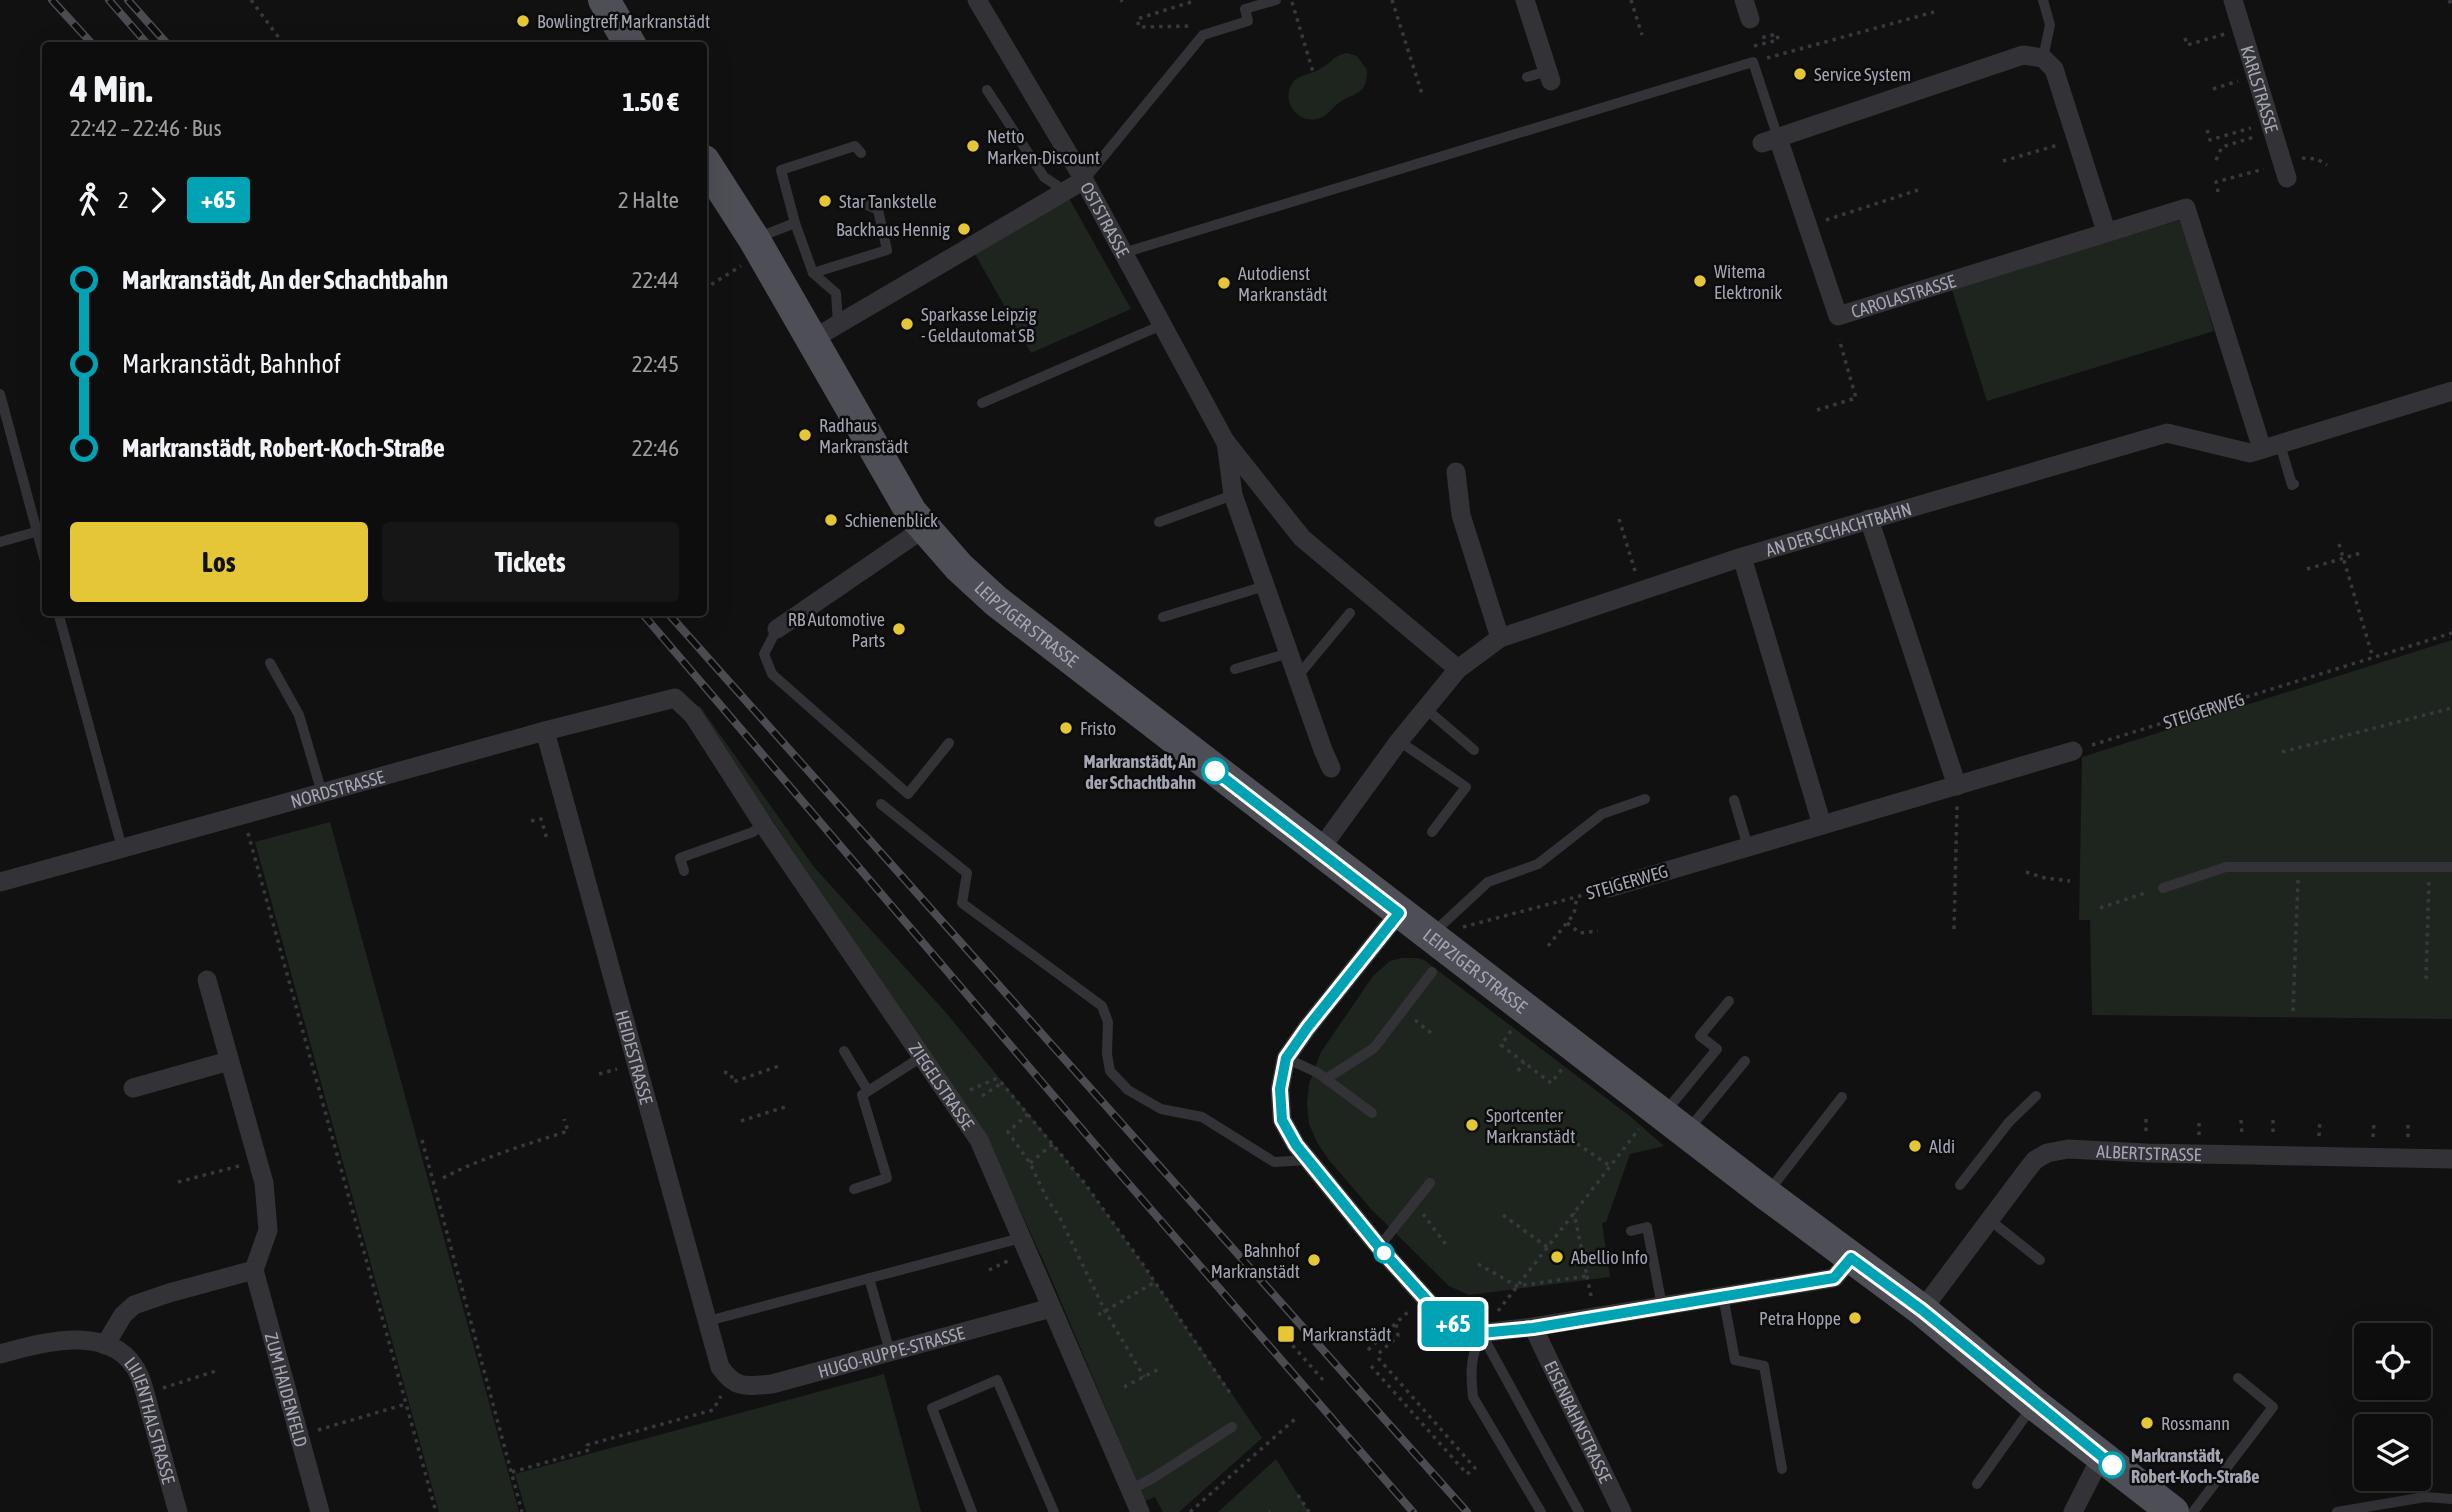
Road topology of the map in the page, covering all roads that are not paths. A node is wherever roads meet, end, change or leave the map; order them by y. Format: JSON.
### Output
{"nodes":[{"id":1,"x":604,"y":0,"type":"edge"},
{"id":2,"x":976,"y":0,"type":"edge"},
{"id":3,"x":1276,"y":0,"type":"edge"},
{"id":4,"x":1525,"y":0,"type":"edge"},
{"id":5,"x":1744,"y":0,"type":"edge"},
{"id":6,"x":2043,"y":0,"type":"edge"},
{"id":7,"x":2233,"y":0,"type":"edge"},
{"id":8,"x":1750,"y":19,"type":"dead end"},
{"id":9,"x":629,"y":42,"type":"edge"},
{"id":10,"x":2043,"y":58,"type":"junction"},
{"id":11,"x":1549,"y":76,"type":"joint"},
{"id":12,"x":1527,"y":77,"type":"dead end"},
{"id":13,"x":988,"y":90,"type":"dead end"},
{"id":14,"x":1770,"y":140,"type":"junction"},
{"id":15,"x":861,"y":153,"type":"dead end"},
{"id":16,"x":707,"y":166,"type":"edge"},
{"id":17,"x":2285,"y":171,"type":"road end"},
{"id":18,"x":1084,"y":180,"type":"junction"},
{"id":19,"x":1065,"y":191,"type":"junction"},
{"id":20,"x":857,"y":205,"type":"dead end"},
{"id":21,"x":795,"y":223,"type":"junction"},
{"id":22,"x":2106,"y":231,"type":"junction"},
{"id":23,"x":758,"y":246,"type":"junction"},
{"id":24,"x":1123,"y":253,"type":"junction"},
{"id":25,"x":813,"y":273,"type":"junction"},
{"id":26,"x":1162,"y":326,"type":"junction"},
{"id":27,"x":826,"y":332,"type":"junction"},
{"id":28,"x":2452,"y":391,"type":"edge"},
{"id":29,"x":0,"y":394,"type":"edge"},
{"id":30,"x":982,"y":403,"type":"dead end"},
{"id":31,"x":1226,"y":441,"type":"junction"},
{"id":32,"x":2271,"y":447,"type":"junction"},
{"id":33,"x":1456,"y":472,"type":"dead end"},
{"id":34,"x":2294,"y":484,"type":"dead end"},
{"id":35,"x":1233,"y":495,"type":"junction"},
{"id":36,"x":1869,"y":519,"type":"junction"},
{"id":37,"x":1160,"y":522,"type":"dead end"},
{"id":38,"x":923,"y":529,"type":"junction"},
{"id":39,"x":41,"y":530,"type":"edge"},
{"id":40,"x":0,"y":542,"type":"edge"},
{"id":41,"x":1742,"y":557,"type":"junction"},
{"id":42,"x":1265,"y":586,"type":"junction"},
{"id":43,"x":1350,"y":613,"type":"dead end"},
{"id":44,"x":59,"y":616,"type":"edge"},
{"id":45,"x":1163,"y":617,"type":"dead end"},
{"id":46,"x":777,"y":629,"type":"joint"},
{"id":47,"x":1500,"y":638,"type":"junction"},
{"id":48,"x":1289,"y":653,"type":"junction"},
{"id":49,"x":270,"y":663,"type":"dead end"},
{"id":50,"x":1235,"y":669,"type":"dead end"},
{"id":51,"x":1458,"y":669,"type":"junction"},
{"id":52,"x":1297,"y":677,"type":"junction"},
{"id":53,"x":675,"y":698,"type":"joint"},
{"id":54,"x":1425,"y":708,"type":"junction"},
{"id":55,"x":545,"y":731,"type":"junction"},
{"id":56,"x":1399,"y":741,"type":"junction"},
{"id":57,"x":949,"y":743,"type":"dead end"},
{"id":58,"x":1474,"y":750,"type":"dead end"},
{"id":59,"x":2073,"y":751,"type":"road end"},
{"id":60,"x":1331,"y":768,"type":"dead end"},
{"id":61,"x":1957,"y":786,"type":"junction"},
{"id":62,"x":322,"y":794,"type":"junction"},
{"id":63,"x":1645,"y":800,"type":"dead end"},
{"id":64,"x":1734,"y":800,"type":"dead end"},
{"id":65,"x":881,"y":804,"type":"dead end"},
{"id":66,"x":763,"y":824,"type":"junction"},
{"id":67,"x":1822,"y":825,"type":"junction"},
{"id":68,"x":1432,"y":832,"type":"dead end"},
{"id":69,"x":1748,"y":847,"type":"junction"},
{"id":70,"x":122,"y":848,"type":"junction"},
{"id":71,"x":1319,"y":850,"type":"junction"},
{"id":72,"x":2452,"y":867,"type":"edge"},
{"id":73,"x":684,"y":871,"type":"dead end"},
{"id":74,"x":0,"y":882,"type":"edge"},
{"id":75,"x":1609,"y":888,"type":"road end"},
{"id":76,"x":2163,"y":888,"type":"road end"},
{"id":77,"x":1399,"y":913,"type":"junction"},
{"id":78,"x":1431,"y":936,"type":"junction"},
{"id":79,"x":1432,"y":972,"type":"dead end"},
{"id":80,"x":207,"y":980,"type":"dead end"},
{"id":81,"x":1729,"y":1001,"type":"dead end"},
{"id":82,"x":844,"y":1051,"type":"dead end"},
{"id":83,"x":923,"y":1056,"type":"junction"},
{"id":84,"x":1286,"y":1058,"type":"junction"},
{"id":85,"x":1745,"y":1060,"type":"dead end"},
{"id":86,"x":229,"y":1061,"type":"junction"},
{"id":87,"x":1326,"y":1079,"type":"junction"},
{"id":88,"x":133,"y":1087,"type":"dead end"},
{"id":89,"x":868,"y":1091,"type":"junction"},
{"id":90,"x":2036,"y":1096,"type":"dead end"},
{"id":91,"x":1842,"y":1097,"type":"dead end"},
{"id":92,"x":1372,"y":1113,"type":"dead end"},
{"id":93,"x":1668,"y":1119,"type":"junction"},
{"id":94,"x":2452,"y":1159,"type":"edge"},
{"id":95,"x":1308,"y":1160,"type":"junction"},
{"id":96,"x":1430,"y":1183,"type":"dead end"},
{"id":97,"x":1960,"y":1185,"type":"dead end"},
{"id":98,"x":854,"y":1189,"type":"dead end"},
{"id":99,"x":1766,"y":1194,"type":"junction"},
{"id":100,"x":1991,"y":1221,"type":"junction"},
{"id":101,"x":1631,"y":1231,"type":"dead end"},
{"id":102,"x":1021,"y":1238,"type":"junction"},
{"id":103,"x":1379,"y":1247,"type":"junction"},
{"id":104,"x":1851,"y":1258,"type":"junction"},
{"id":105,"x":2040,"y":1260,"type":"dead end"},
{"id":106,"x":254,"y":1270,"type":"junction"},
{"id":107,"x":869,"y":1278,"type":"junction"},
{"id":108,"x":1723,"y":1296,"type":"junction"},
{"id":109,"x":1662,"y":1306,"type":"junction"},
{"id":110,"x":1051,"y":1307,"type":"junction"},
{"id":111,"x":1922,"y":1310,"type":"junction"},
{"id":112,"x":708,"y":1321,"type":"junction"},
{"id":113,"x":1533,"y":1328,"type":"junction"},
{"id":114,"x":1481,"y":1333,"type":"junction"},
{"id":115,"x":105,"y":1345,"type":"junction"},
{"id":116,"x":890,"y":1352,"type":"junction"},
{"id":117,"x":0,"y":1354,"type":"edge"},
{"id":118,"x":2238,"y":1378,"type":"dead end"},
{"id":119,"x":729,"y":1380,"type":"joint"},
{"id":120,"x":2034,"y":1404,"type":"junction"},
{"id":121,"x":1232,"y":1427,"type":"dead end"},
{"id":122,"x":2101,"y":1457,"type":"junction"},
{"id":123,"x":1782,"y":1469,"type":"dead end"},
{"id":124,"x":1977,"y":1483,"type":"dead end"},
{"id":125,"x":1130,"y":1490,"type":"junction"},
{"id":126,"x":2452,"y":1499,"type":"edge"},
{"id":127,"x":178,"y":1512,"type":"edge"},
{"id":128,"x":320,"y":1512,"type":"edge"},
{"id":129,"x":972,"y":1512,"type":"edge"},
{"id":130,"x":1054,"y":1512,"type":"edge"},
{"id":131,"x":1140,"y":1512,"type":"edge"},
{"id":132,"x":1541,"y":1512,"type":"edge"},
{"id":133,"x":1579,"y":1512,"type":"edge"},
{"id":134,"x":1622,"y":1512,"type":"edge"},
{"id":135,"x":2073,"y":1512,"type":"edge"},
{"id":136,"x":2173,"y":1512,"type":"edge"},
{"id":137,"x":2193,"y":1512,"type":"edge"},
{"id":138,"x":2337,"y":1512,"type":"edge"}],
"edges":[{"from":1,"to":9,"type":"main road"},
{"from":2,"to":18,"type":"street","name":"OSTSTRASSE"},
{"from":3,"to":18,"type":"lane"},
{"from":4,"to":11,"type":"street"},
{"from":5,"to":8,"type":"street"},
{"from":6,"to":10,"type":"lane"},
{"from":7,"to":17,"type":"street","name":"KARLSTRASSE"},
{"from":10,"to":14,"type":"street"},
{"from":10,"to":22,"type":"street"},
{"from":11,"to":12,"type":"lane"},
{"from":13,"to":19,"type":"lane"},
{"from":14,"to":22,"type":"street","name":"CAROLASTRASSE"},
{"from":14,"to":24,"type":"lane"},
{"from":15,"to":21,"type":"lane"},
{"from":16,"to":23,"type":"main road","name":"LEIPZIGER STRASSE"},
{"from":18,"to":19,"type":"street"},
{"from":18,"to":24,"type":"street","name":"OSTSTRASSE"},
{"from":19,"to":27,"type":"street"},
{"from":20,"to":25,"type":"lane"},
{"from":21,"to":23,"type":"lane"},
{"from":21,"to":25,"type":"lane"},
{"from":22,"to":32,"type":"street","name":"CAROLASTRASSE"},
{"from":23,"to":27,"type":"main road","name":"LEIPZIGER STRASSE"},
{"from":24,"to":26,"type":"street","name":"OSTSTRASSE"},
{"from":25,"to":27,"type":"lane"},
{"from":26,"to":30,"type":"lane"},
{"from":26,"to":31,"type":"street","name":"OSTSTRASSE"},
{"from":27,"to":38,"type":"main road","name":"LEIPZIGER STRASSE"},
{"from":28,"to":32,"type":"street","name":"AN DER SCHACHTBAHN"},
{"from":29,"to":39,"type":"lane"},
{"from":31,"to":35,"type":"street","name":"OSTSTRASSE"},
{"from":31,"to":51,"type":"street","name":"OSTSTRASSE"},
{"from":32,"to":34,"type":"lane"},
{"from":32,"to":36,"type":"street","name":"AN DER SCHACHTBAHN"},
{"from":33,"to":47,"type":"street"},
{"from":35,"to":37,"type":"lane"},
{"from":35,"to":42,"type":"street","name":"OSTSTRASSE"},
{"from":36,"to":41,"type":"street","name":"AN DER SCHACHTBAHN"},
{"from":36,"to":61,"type":"street"},
{"from":38,"to":46,"type":"street"},
{"from":38,"to":71,"type":"main road","name":"LEIPZIGER STRASSE"},
{"from":39,"to":40,"type":"lane"},
{"from":41,"to":47,"type":"street","name":"AN DER SCHACHTBAHN"},
{"from":41,"to":67,"type":"street"},
{"from":42,"to":45,"type":"lane"},
{"from":42,"to":48,"type":"street","name":"OSTSTRASSE"},
{"from":43,"to":52,"type":"lane"},
{"from":44,"to":70,"type":"lane"},
{"from":46,"to":57,"type":"lane"},
{"from":47,"to":51,"type":"street","name":"AN DER SCHACHTBAHN"},
{"from":48,"to":50,"type":"lane"},
{"from":48,"to":52,"type":"street","name":"OSTSTRASSE"},
{"from":49,"to":62,"type":"lane"},
{"from":51,"to":54,"type":"street","name":"AN DER SCHACHTBAHN"},
{"from":52,"to":60,"type":"street","name":"OSTSTRASSE"},
{"from":53,"to":55,"type":"street","name":"NORDSTRASSE"},
{"from":53,"to":66,"type":"street","name":"ZIEGELSTRASSE"},
{"from":54,"to":56,"type":"street","name":"AN DER SCHACHTBAHN"},
{"from":54,"to":58,"type":"lane"},
{"from":55,"to":62,"type":"street","name":"NORDSTRASSE"},
{"from":55,"to":112,"type":"street","name":"HEIDESTRASSE"},
{"from":56,"to":68,"type":"lane"},
{"from":56,"to":71,"type":"street","name":"AN DER SCHACHTBAHN"},
{"from":59,"to":61,"type":"street","name":"STEIGERWEG"},
{"from":61,"to":67,"type":"street","name":"STEIGERWEG"},
{"from":62,"to":70,"type":"street","name":"NORDSTRASSE"},
{"from":63,"to":78,"type":"lane"},
{"from":64,"to":69,"type":"lane"},
{"from":65,"to":95,"type":"lane"},
{"from":66,"to":73,"type":"lane"},
{"from":66,"to":83,"type":"street","name":"ZIEGELSTRASSE"},
{"from":67,"to":69,"type":"street","name":"STEIGERWEG"},
{"from":69,"to":75,"type":"street","name":"STEIGERWEG"},
{"from":70,"to":74,"type":"street","name":"NORDSTRASSE"},
{"from":71,"to":77,"type":"main road","name":"LEIPZIGER STRASSE"},
{"from":72,"to":76,"type":"lane"},
{"from":77,"to":78,"type":"main road","name":"LEIPZIGER STRASSE"},
{"from":77,"to":84,"type":"street"},
{"from":78,"to":93,"type":"main road","name":"LEIPZIGER STRASSE"},
{"from":79,"to":87,"type":"lane"},
{"from":80,"to":86,"type":"street"},
{"from":81,"to":93,"type":"lane"},
{"from":82,"to":89,"type":"lane"},
{"from":83,"to":89,"type":"lane"},
{"from":83,"to":102,"type":"street","name":"ZIEGELSTRASSE"},
{"from":84,"to":87,"type":"lane"},
{"from":84,"to":95,"type":"street"},
{"from":85,"to":93,"type":"lane"},
{"from":86,"to":88,"type":"street"},
{"from":86,"to":106,"type":"street"},
{"from":87,"to":92,"type":"lane"},
{"from":89,"to":98,"type":"lane"},
{"from":90,"to":97,"type":"lane"},
{"from":91,"to":99,"type":"lane"},
{"from":93,"to":99,"type":"main road","name":"LEIPZIGER STRASSE"},
{"from":94,"to":100,"type":"street","name":"ALBERTSTRASSE"},
{"from":95,"to":103,"type":"street"},
{"from":96,"to":103,"type":"lane"},
{"from":99,"to":104,"type":"main road","name":"LEIPZIGER STRASSE"},
{"from":100,"to":105,"type":"lane"},
{"from":100,"to":111,"type":"street","name":"ALBERTSTRASSE"},
{"from":101,"to":109,"type":"lane"},
{"from":102,"to":107,"type":"lane"},
{"from":102,"to":110,"type":"street","name":"ZIEGELSTRASSE"},
{"from":103,"to":114,"type":"street"},
{"from":104,"to":108,"type":"street"},
{"from":104,"to":111,"type":"main road","name":"LEIPZIGER STRASSE"},
{"from":106,"to":115,"type":"street"},
{"from":106,"to":128,"type":"street","name":"ZUM HAIDENFELD"},
{"from":107,"to":112,"type":"lane"},
{"from":107,"to":116,"type":"lane"},
{"from":108,"to":109,"type":"street"},
{"from":108,"to":123,"type":"lane"},
{"from":109,"to":113,"type":"street"},
{"from":110,"to":116,"type":"street","name":"HUGO-RUPPE-STRASSE"},
{"from":110,"to":125,"type":"street","name":"ZIEGELSTRASSE"},
{"from":111,"to":120,"type":"main road","name":"LEIPZIGER STRASSE"},
{"from":112,"to":119,"type":"street","name":"HEIDESTRASSE"},
{"from":113,"to":114,"type":"street"},
{"from":113,"to":134,"type":"street","name":"EISENBAHNSTRASSE"},
{"from":114,"to":132,"type":"lane"},
{"from":114,"to":133,"type":"lane"},
{"from":115,"to":117,"type":"street"},
{"from":115,"to":127,"type":"street","name":"LILIENTHALSTRASSE"},
{"from":116,"to":119,"type":"street","name":"HUGO-RUPPE-STRASSE"},
{"from":118,"to":137,"type":"lane"},
{"from":120,"to":122,"type":"main road","name":"LEIPZIGER STRASSE"},
{"from":120,"to":124,"type":"lane"},
{"from":121,"to":125,"type":"lane"},
{"from":122,"to":135,"type":"street"},
{"from":122,"to":136,"type":"main road","name":"LEIPZIGER STRASSE"},
{"from":125,"to":131,"type":"street","name":"ZIEGELSTRASSE"},
{"from":126,"to":138,"type":"lane"},
{"from":129,"to":130,"type":"lane"}]}
